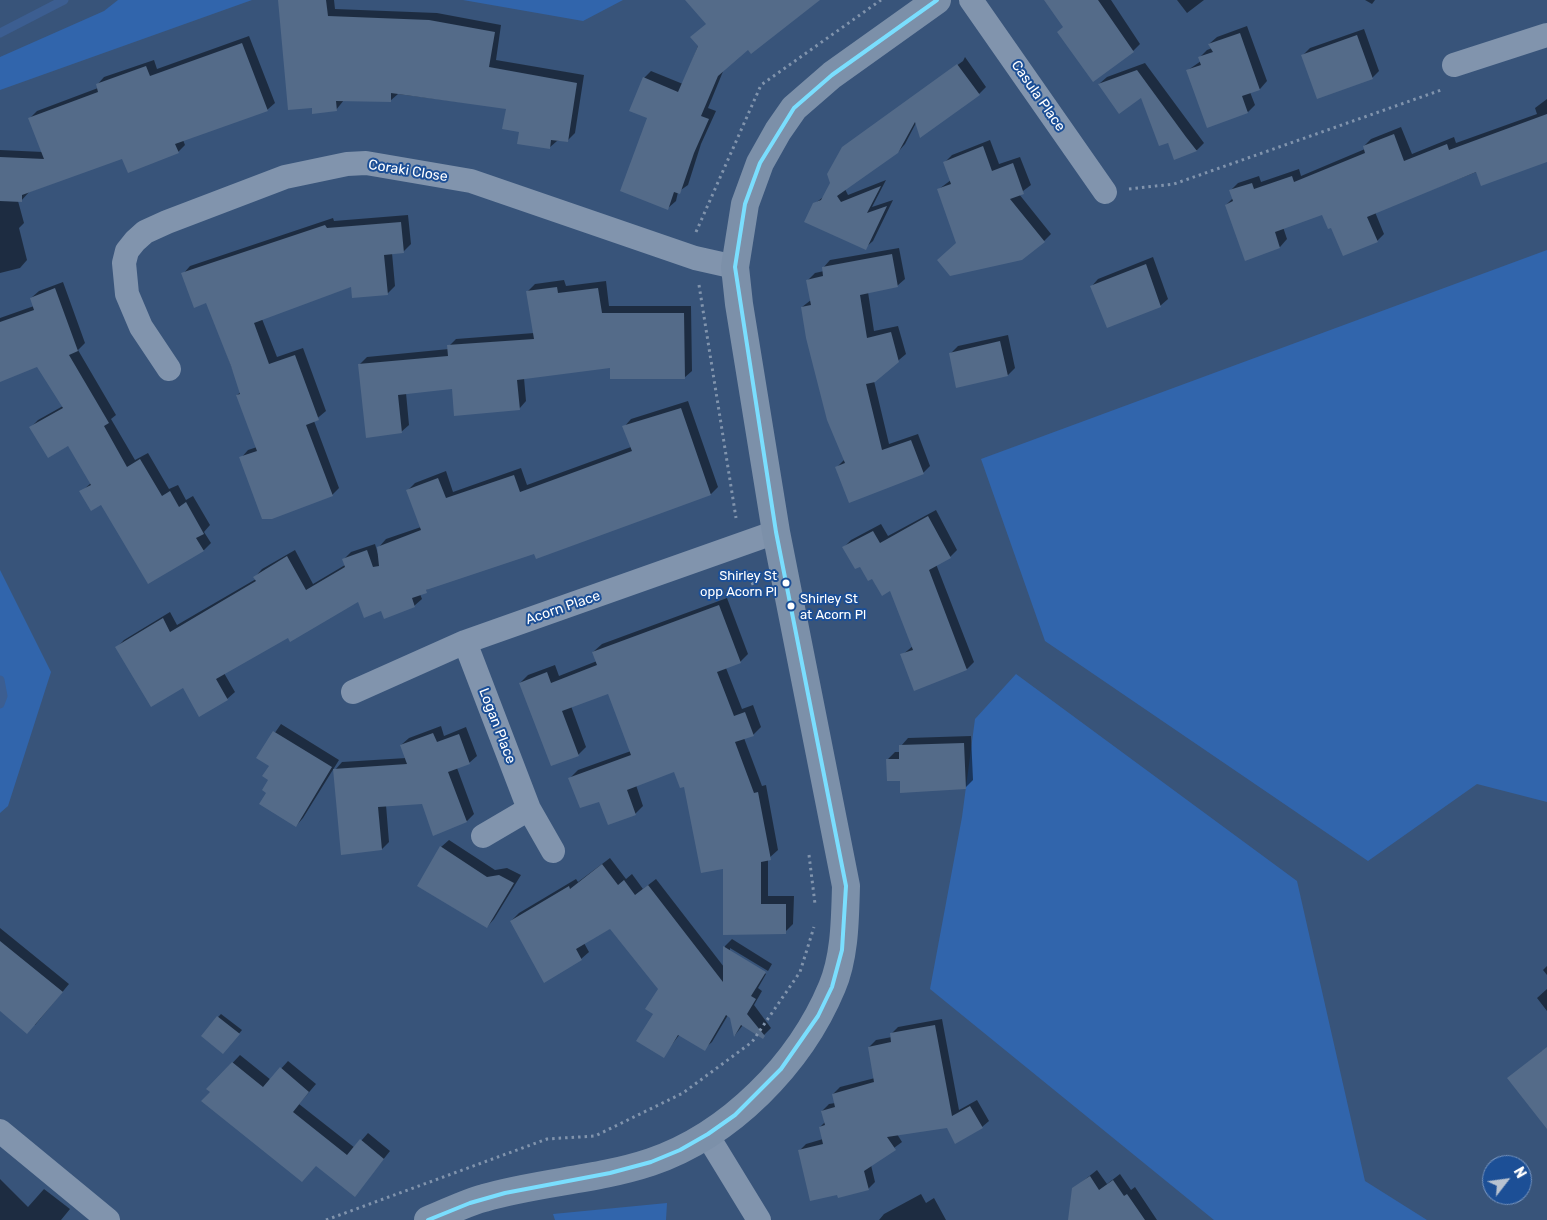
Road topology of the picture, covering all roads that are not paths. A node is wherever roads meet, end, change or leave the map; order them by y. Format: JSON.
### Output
{"nodes":[{"id":1,"x":937,"y":0,"type":"edge"},
{"id":2,"x":971,"y":0,"type":"edge"},
{"id":3,"x":1547,"y":35,"type":"edge"},
{"id":4,"x":1454,"y":65,"type":"road end"},
{"id":5,"x":1105,"y":192,"type":"road end"},
{"id":6,"x":735,"y":266,"type":"junction"},
{"id":7,"x":169,"y":368,"type":"dead end"},
{"id":8,"x":776,"y":532,"type":"junction"},
{"id":9,"x":465,"y":642,"type":"junction"},
{"id":10,"x":353,"y":692,"type":"dead end"},
{"id":11,"x":529,"y":809,"type":"junction"},
{"id":12,"x":483,"y":836,"type":"dead end"},
{"id":13,"x":553,"y":851,"type":"dead end"},
{"id":14,"x":0,"y":1131,"type":"edge"},
{"id":15,"x":708,"y":1135,"type":"junction"},
{"id":16,"x":108,"y":1220,"type":"edge"},
{"id":17,"x":428,"y":1220,"type":"edge"},
{"id":18,"x":759,"y":1220,"type":"edge"}],
"edges":[{"from":1,"to":6,"type":"street"},
{"from":2,"to":5,"type":"street","name":"Casula Place"},
{"from":3,"to":4,"type":"street"},
{"from":6,"to":7,"type":"street","name":"Coraki Close"},
{"from":6,"to":8,"type":"street"},
{"from":8,"to":9,"type":"street","name":"Acorn Place"},
{"from":8,"to":15,"type":"street"},
{"from":9,"to":10,"type":"street","name":"Acorn Place"},
{"from":9,"to":11,"type":"street","name":"Logan Place"},
{"from":11,"to":12,"type":"street"},
{"from":11,"to":13,"type":"street","name":"Logan Place"},
{"from":14,"to":16,"type":"street"},
{"from":15,"to":17,"type":"street"},
{"from":15,"to":18,"type":"street"}]}
